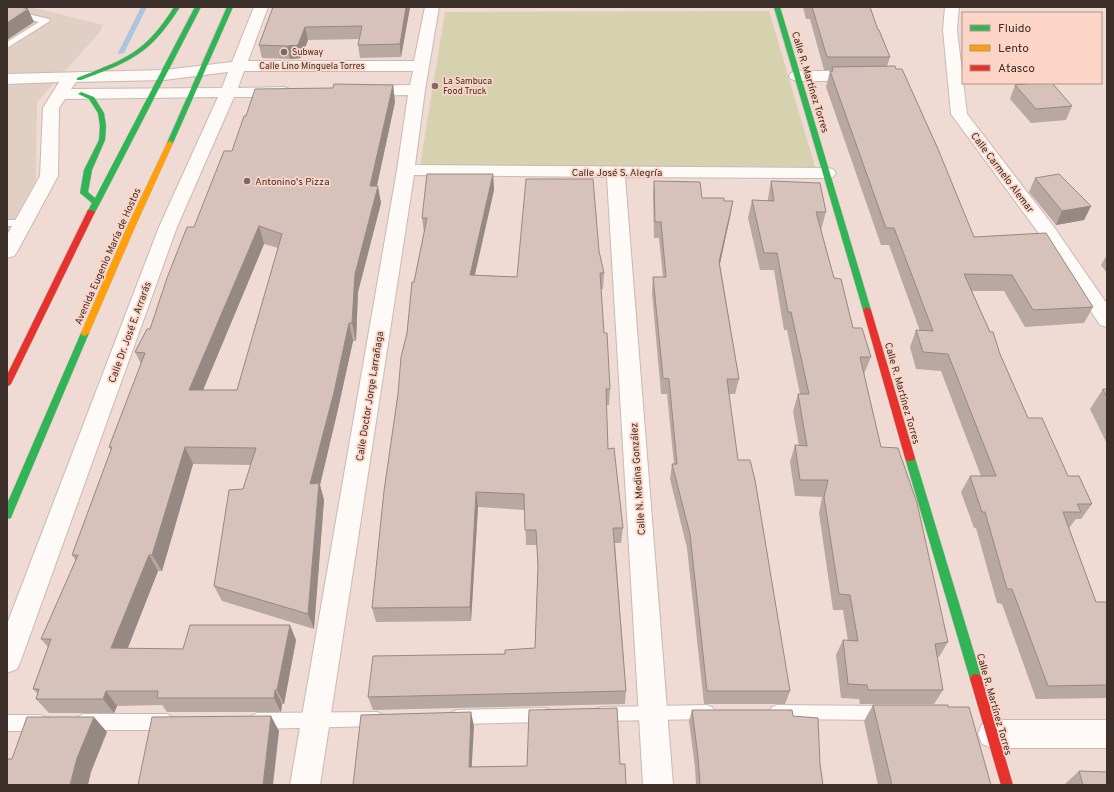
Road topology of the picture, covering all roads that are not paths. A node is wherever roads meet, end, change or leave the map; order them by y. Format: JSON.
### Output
{"nodes":[{"id":1,"x":177,"y":7,"type":"edge"},
{"id":2,"x":198,"y":7,"type":"edge"},
{"id":3,"x":230,"y":7,"type":"edge"},
{"id":4,"x":261,"y":7,"type":"edge"},
{"id":5,"x":432,"y":7,"type":"edge"},
{"id":6,"x":778,"y":7,"type":"edge"},
{"id":7,"x":952,"y":7,"type":"edge"},
{"id":8,"x":7,"y":11,"type":"edge"},
{"id":9,"x":7,"y":46,"type":"edge"},
{"id":10,"x":238,"y":66,"type":"junction"},
{"id":11,"x":422,"y":66,"type":"junction"},
{"id":12,"x":202,"y":70,"type":"junction"},
{"id":13,"x":164,"y":75,"type":"junction"},
{"id":14,"x":797,"y":76,"type":"junction"},
{"id":15,"x":872,"y":76,"type":"edge"},
{"id":16,"x":7,"y":80,"type":"edge"},
{"id":17,"x":77,"y":84,"type":"junction"},
{"id":18,"x":417,"y":90,"type":"junction"},
{"id":19,"x":346,"y":91,"type":"edge"},
{"id":20,"x":299,"y":92,"type":"edge"},
{"id":21,"x":228,"y":93,"type":"junction"},
{"id":22,"x":154,"y":94,"type":"junction"},
{"id":23,"x":193,"y":94,"type":"junction"},
{"id":24,"x":406,"y":170,"type":"junction"},
{"id":25,"x":616,"y":172,"type":"junction"},
{"id":26,"x":827,"y":173,"type":"junction"},
{"id":27,"x":96,"y":203,"type":"junction"},
{"id":28,"x":15,"y":223,"type":"edge"},
{"id":29,"x":7,"y":252,"type":"edge"},
{"id":30,"x":1107,"y":320,"type":"edge"},
{"id":31,"x":7,"y":384,"type":"edge"},
{"id":32,"x":7,"y":515,"type":"edge"},
{"id":33,"x":7,"y":660,"type":"edge"},
{"id":34,"x":653,"y":712,"type":"junction"},
{"id":35,"x":724,"y":712,"type":"edge"},
{"id":36,"x":764,"y":712,"type":"edge"},
{"id":37,"x":899,"y":713,"type":"edge"},
{"id":38,"x":970,"y":713,"type":"edge"},
{"id":39,"x":590,"y":714,"type":"edge"},
{"id":40,"x":559,"y":715,"type":"edge"},
{"id":41,"x":441,"y":718,"type":"edge"},
{"id":42,"x":394,"y":719,"type":"edge"},
{"id":43,"x":244,"y":721,"type":"edge"},
{"id":44,"x":316,"y":721,"type":"junction"},
{"id":45,"x":70,"y":722,"type":"edge"},
{"id":46,"x":181,"y":722,"type":"edge"},
{"id":47,"x":7,"y":723,"type":"edge"},
{"id":48,"x":54,"y":723,"type":"edge"},
{"id":49,"x":989,"y":723,"type":"junction"},
{"id":50,"x":1107,"y":734,"type":"edge"},
{"id":51,"x":305,"y":785,"type":"edge"},
{"id":52,"x":658,"y":785,"type":"edge"},
{"id":53,"x":1007,"y":785,"type":"edge"}],
"edges":[{"from":1,"to":17,"type":"main road"},
{"from":2,"to":13,"type":"main road"},
{"from":3,"to":12,"type":"main road","name":"Avenida Eugenio María de Hostos"},
{"from":4,"to":10,"type":"street","name":"Calle Dr. José E. Arrarás"},
{"from":5,"to":11,"type":"street","name":"Calle Doctor Jorge Larrañaga"},
{"from":6,"to":14,"type":"main road","name":"Calle R. Martínez Torres"},
{"from":7,"to":30,"type":"street","name":"Calle Carmelo Alemar"},
{"from":8,"to":9,"type":"lane"},
{"from":10,"to":11,"type":"street","name":"Calle Lino Minguela Torres"},
{"from":10,"to":12,"type":"street","name":"Calle Lino Minguela Torres"},
{"from":10,"to":21,"type":"street","name":"Calle Dr. José E. Arrarás"},
{"from":11,"to":18,"type":"street","name":"Calle Doctor Jorge Larrañaga"},
{"from":12,"to":13,"type":"street","name":"Calle Lino Minguela Torres"},
{"from":12,"to":23,"type":"main road","name":"Avenida Eugenio María de Hostos"},
{"from":13,"to":17,"type":"street","name":"Calle Lino Minguela Torres"},
{"from":13,"to":22,"type":"main road"},
{"from":14,"to":15,"type":"street"},
{"from":14,"to":26,"type":"main road","name":"Calle R. Martínez Torres"},
{"from":16,"to":17,"type":"street"},
{"from":17,"to":22,"type":"street"},
{"from":17,"to":27,"type":"main road"},
{"from":17,"to":28,"type":"street"},
{"from":18,"to":19,"type":"street"},
{"from":18,"to":24,"type":"street","name":"Calle Doctor Jorge Larrañaga"},
{"from":20,"to":21,"type":"street"},
{"from":21,"to":23,"type":"street"},
{"from":21,"to":33,"type":"street","name":"Calle Dr. José E. Arrarás"},
{"from":22,"to":23,"type":"street"},
{"from":22,"to":27,"type":"main road"},
{"from":23,"to":32,"type":"main road","name":"Avenida Eugenio María de Hostos"},
{"from":24,"to":25,"type":"street","name":"Calle José S. Alegría"},
{"from":24,"to":44,"type":"street","name":"Calle Doctor Jorge Larrañaga"},
{"from":25,"to":26,"type":"street","name":"Calle José S. Alegría"},
{"from":25,"to":34,"type":"street","name":"Calle N. Medina González"},
{"from":26,"to":49,"type":"main road","name":"Calle R. Martínez Torres"},
{"from":27,"to":31,"type":"main road"},
{"from":28,"to":29,"type":"street"},
{"from":34,"to":35,"type":"lane"},
{"from":34,"to":39,"type":"lane"},
{"from":34,"to":52,"type":"street","name":"Calle N. Medina González"},
{"from":36,"to":37,"type":"lane"},
{"from":38,"to":49,"type":"lane"},
{"from":40,"to":41,"type":"lane"},
{"from":42,"to":44,"type":"lane"},
{"from":43,"to":44,"type":"lane"},
{"from":44,"to":51,"type":"street","name":"Calle Doctor Jorge Larrañaga"},
{"from":45,"to":46,"type":"lane"},
{"from":47,"to":48,"type":"lane"},
{"from":49,"to":50,"type":"street"},
{"from":49,"to":53,"type":"main road","name":"Calle R. Martínez Torres"}]}
